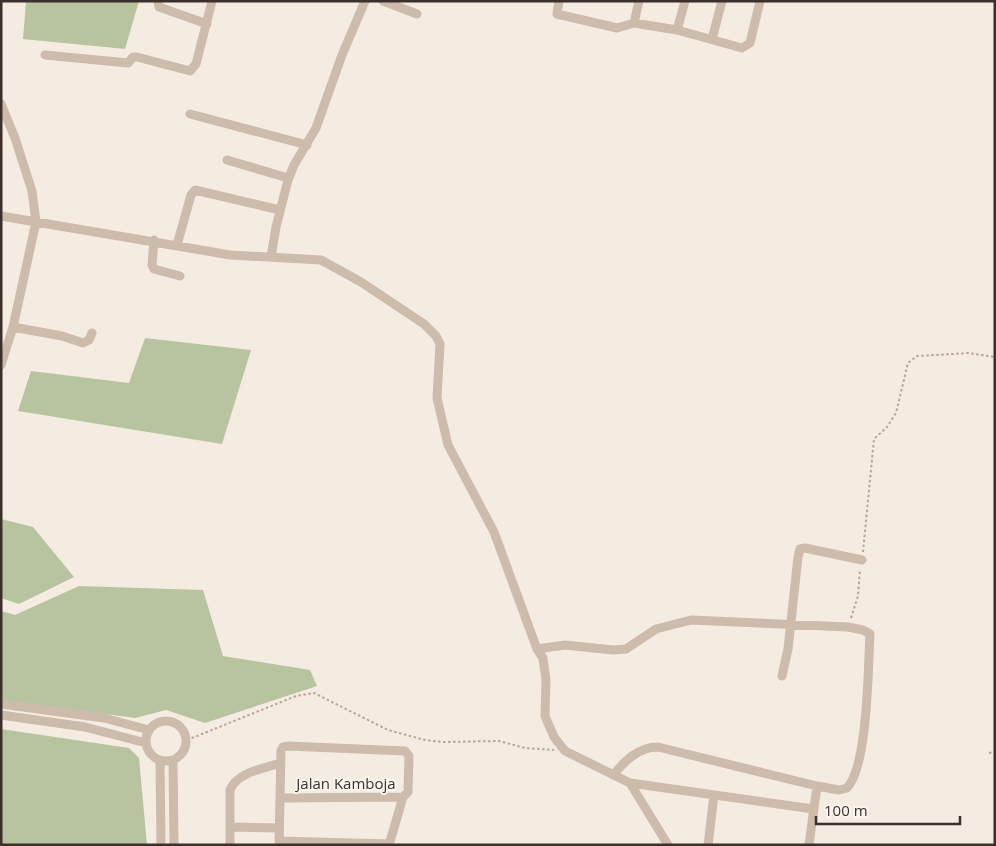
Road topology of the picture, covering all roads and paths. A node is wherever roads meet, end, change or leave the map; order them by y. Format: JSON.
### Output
{"nodes":[{"id":1,"x":158,"y":1,"type":"edge"},
{"id":2,"x":212,"y":1,"type":"edge"},
{"id":3,"x":365,"y":1,"type":"edge"},
{"id":4,"x":383,"y":1,"type":"edge"},
{"id":5,"x":559,"y":1,"type":"edge"},
{"id":6,"x":639,"y":1,"type":"edge"},
{"id":7,"x":685,"y":1,"type":"edge"},
{"id":8,"x":722,"y":1,"type":"edge"},
{"id":9,"x":760,"y":1,"type":"edge"},
{"id":10,"x":417,"y":14,"type":"dead end"},
{"id":11,"x":634,"y":22,"type":"junction"},
{"id":12,"x":207,"y":24,"type":"junction"},
{"id":13,"x":677,"y":30,"type":"junction"},
{"id":14,"x":712,"y":39,"type":"junction"},
{"id":15,"x":45,"y":55,"type":"dead end"},
{"id":16,"x":1,"y":104,"type":"edge"},
{"id":17,"x":190,"y":114,"type":"dead end"},
{"id":18,"x":307,"y":145,"type":"junction"},
{"id":19,"x":227,"y":160,"type":"dead end"},
{"id":20,"x":288,"y":178,"type":"junction"},
{"id":21,"x":280,"y":210,"type":"junction"},
{"id":22,"x":1,"y":216,"type":"edge"},
{"id":23,"x":36,"y":222,"type":"junction"},
{"id":24,"x":154,"y":240,"type":"junction"},
{"id":25,"x":177,"y":245,"type":"junction"},
{"id":26,"x":271,"y":257,"type":"junction"},
{"id":27,"x":180,"y":276,"type":"dead end"},
{"id":28,"x":13,"y":327,"type":"junction"},
{"id":29,"x":92,"y":333,"type":"dead end"},
{"id":30,"x":995,"y":356,"type":"edge"},
{"id":31,"x":1,"y":365,"type":"edge"},
{"id":32,"x":862,"y":560,"type":"junction"},
{"id":33,"x":791,"y":623,"type":"junction"},
{"id":34,"x":848,"y":628,"type":"junction"},
{"id":35,"x":537,"y":649,"type":"junction"},
{"id":36,"x":782,"y":676,"type":"dead end"},
{"id":37,"x":1,"y":704,"type":"edge"},
{"id":38,"x":1,"y":715,"type":"edge"},
{"id":39,"x":149,"y":730,"type":"junction"},
{"id":40,"x":187,"y":740,"type":"junction"},
{"id":41,"x":146,"y":742,"type":"junction"},
{"id":42,"x":565,"y":751,"type":"junction"},
{"id":43,"x":995,"y":752,"type":"edge"},
{"id":44,"x":989,"y":753,"type":"dead end"},
{"id":45,"x":160,"y":760,"type":"junction"},
{"id":46,"x":174,"y":760,"type":"junction"},
{"id":47,"x":280,"y":763,"type":"junction"},
{"id":48,"x":613,"y":775,"type":"junction"},
{"id":49,"x":630,"y":783,"type":"junction"},
{"id":50,"x":817,"y":786,"type":"junction"},
{"id":51,"x":714,"y":795,"type":"junction"},
{"id":52,"x":403,"y":797,"type":"junction"},
{"id":53,"x":280,"y":798,"type":"junction"},
{"id":54,"x":813,"y":809,"type":"junction"},
{"id":55,"x":230,"y":827,"type":"junction"},
{"id":56,"x":279,"y":828,"type":"junction"},
{"id":57,"x":279,"y":843,"type":"edge"},
{"id":58,"x":161,"y":845,"type":"edge"},
{"id":59,"x":174,"y":845,"type":"edge"},
{"id":60,"x":230,"y":845,"type":"edge"},
{"id":61,"x":389,"y":845,"type":"edge"},
{"id":62,"x":668,"y":845,"type":"edge"},
{"id":63,"x":708,"y":845,"type":"edge"},
{"id":64,"x":809,"y":845,"type":"edge"}],
"edges":[{"from":1,"to":12,"type":"street"},
{"from":2,"to":12,"type":"street"},
{"from":3,"to":18,"type":"street"},
{"from":4,"to":10,"type":"street"},
{"from":5,"to":11,"type":"street"},
{"from":6,"to":11,"type":"street"},
{"from":7,"to":13,"type":"street"},
{"from":8,"to":14,"type":"street"},
{"from":9,"to":14,"type":"street"},
{"from":11,"to":13,"type":"street"},
{"from":12,"to":15,"type":"street"},
{"from":13,"to":14,"type":"street"},
{"from":16,"to":23,"type":"street"},
{"from":17,"to":18,"type":"street"},
{"from":18,"to":20,"type":"street"},
{"from":19,"to":20,"type":"street"},
{"from":20,"to":21,"type":"street"},
{"from":21,"to":25,"type":"street"},
{"from":21,"to":26,"type":"street"},
{"from":22,"to":23,"type":"street"},
{"from":23,"to":24,"type":"street"},
{"from":23,"to":28,"type":"street"},
{"from":24,"to":25,"type":"street"},
{"from":24,"to":27,"type":"street"},
{"from":25,"to":26,"type":"street"},
{"from":26,"to":35,"type":"street"},
{"from":28,"to":29,"type":"street"},
{"from":28,"to":31,"type":"street"},
{"from":30,"to":32,"type":"path"},
{"from":32,"to":33,"type":"street"},
{"from":32,"to":34,"type":"path"},
{"from":33,"to":34,"type":"street"},
{"from":33,"to":35,"type":"street"},
{"from":33,"to":36,"type":"street"},
{"from":34,"to":50,"type":"street"},
{"from":35,"to":42,"type":"street"},
{"from":37,"to":39,"type":"street"},
{"from":38,"to":41,"type":"street"},
{"from":39,"to":40,"type":"street"},
{"from":39,"to":41,"type":"street"},
{"from":40,"to":42,"type":"path"},
{"from":40,"to":46,"type":"street"},
{"from":41,"to":45,"type":"street"},
{"from":42,"to":48,"type":"street"},
{"from":43,"to":44,"type":"path"},
{"from":45,"to":46,"type":"street"},
{"from":45,"to":58,"type":"street"},
{"from":46,"to":59,"type":"street"},
{"from":47,"to":52,"type":"street","name":"Jalan Kamboja"},
{"from":47,"to":53,"type":"street","name":"Jalan Kamboja"},
{"from":47,"to":55,"type":"street"},
{"from":48,"to":49,"type":"street"},
{"from":48,"to":50,"type":"street"},
{"from":49,"to":51,"type":"street"},
{"from":49,"to":62,"type":"street"},
{"from":50,"to":54,"type":"street"},
{"from":51,"to":54,"type":"street"},
{"from":51,"to":63,"type":"street"},
{"from":52,"to":53,"type":"street","name":"Jalan Kamboja"},
{"from":52,"to":61,"type":"street"},
{"from":53,"to":56,"type":"street"},
{"from":54,"to":64,"type":"street"},
{"from":55,"to":56,"type":"street"},
{"from":55,"to":60,"type":"street"},
{"from":56,"to":57,"type":"street"},
{"from":57,"to":61,"type":"street"}]}
